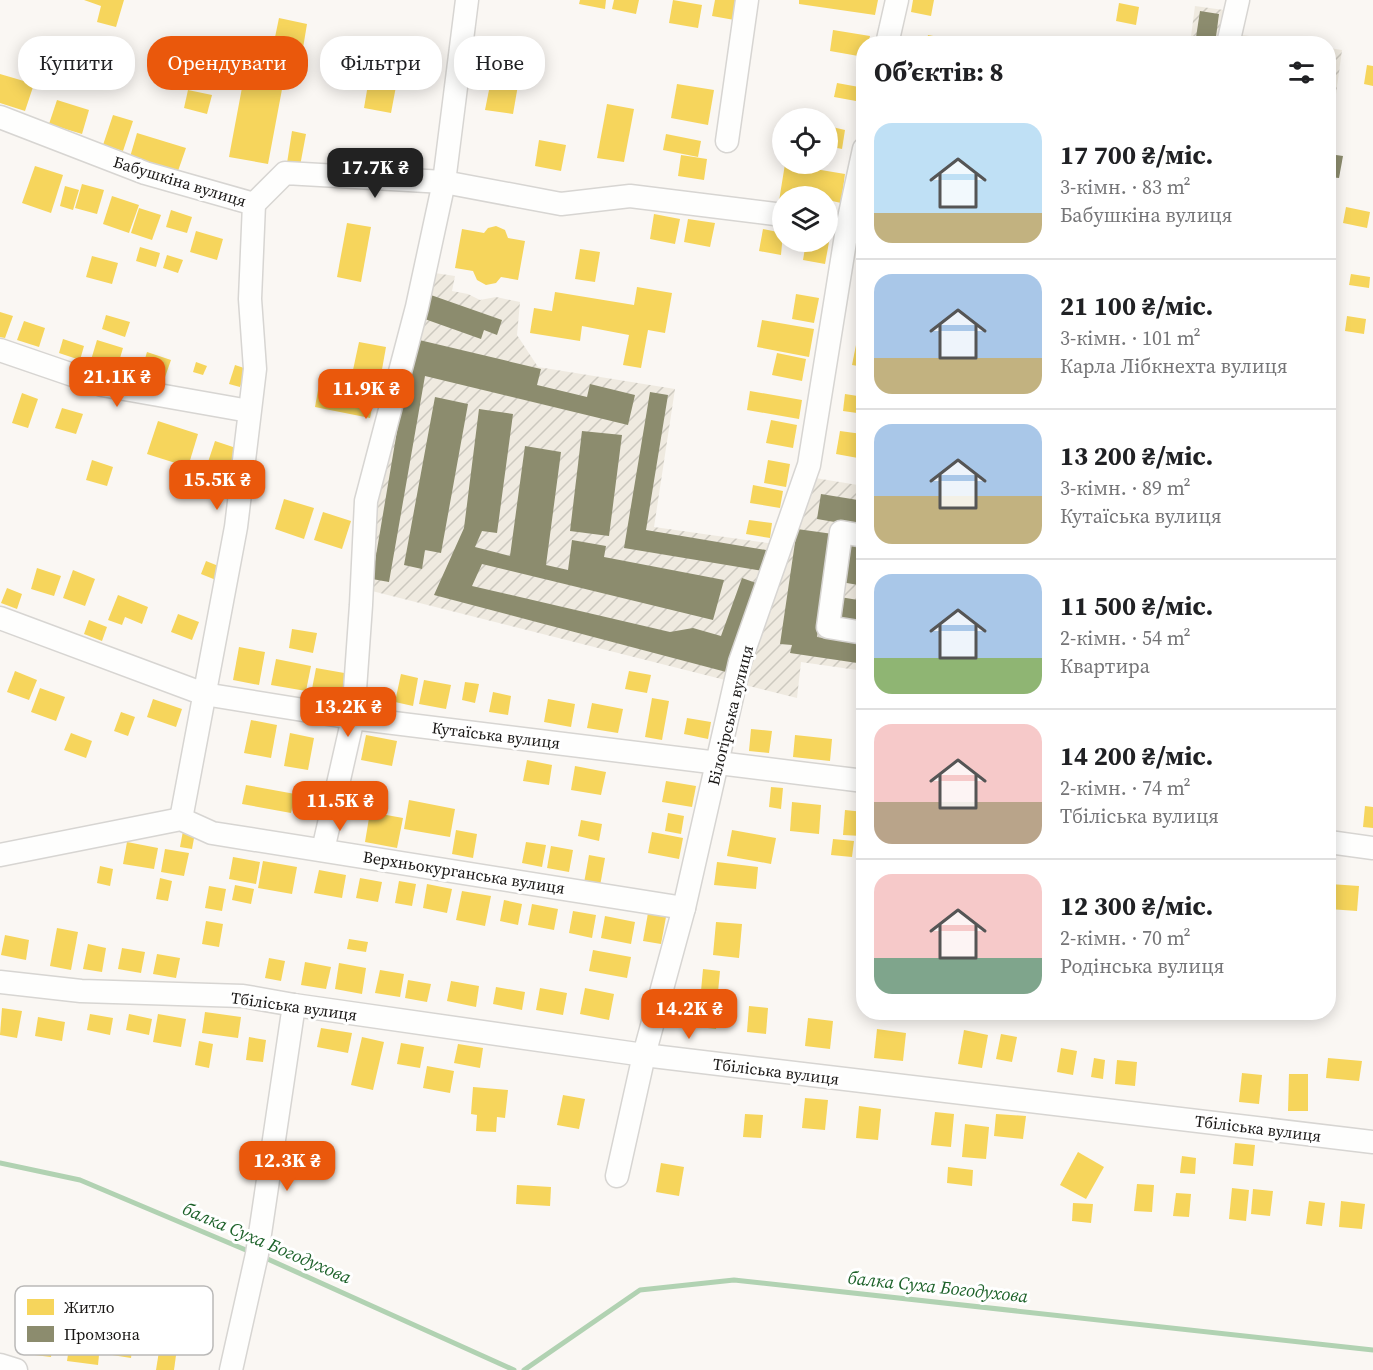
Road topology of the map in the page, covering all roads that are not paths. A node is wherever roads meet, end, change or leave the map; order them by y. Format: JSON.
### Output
{"nodes":[{"id":1,"x":467,"y":0,"type":"edge"},
{"id":2,"x":747,"y":0,"type":"edge"},
{"id":3,"x":897,"y":0,"type":"edge"},
{"id":4,"x":1238,"y":0,"type":"edge"},
{"id":5,"x":889,"y":36,"type":"edge"},
{"id":6,"x":1230,"y":36,"type":"edge"},
{"id":7,"x":0,"y":117,"type":"edge"},
{"id":8,"x":727,"y":141,"type":"dead end"},
{"id":9,"x":856,"y":171,"type":"edge"},
{"id":10,"x":444,"y":182,"type":"junction"},
{"id":11,"x":254,"y":204,"type":"junction"},
{"id":12,"x":772,"y":214,"type":"edge"},
{"id":13,"x":838,"y":222,"type":"edge"},
{"id":14,"x":834,"y":252,"type":"edge"},
{"id":15,"x":0,"y":350,"type":"edge"},
{"id":16,"x":249,"y":411,"type":"junction"},
{"id":17,"x":856,"y":535,"type":"edge"},
{"id":18,"x":0,"y":618,"type":"edge"},
{"id":19,"x":856,"y":632,"type":"edge"},
{"id":20,"x":204,"y":694,"type":"junction"},
{"id":21,"x":353,"y":718,"type":"junction"},
{"id":22,"x":718,"y":762,"type":"junction"},
{"id":23,"x":856,"y":780,"type":"edge"},
{"id":24,"x":181,"y":819,"type":"junction"},
{"id":25,"x":1336,"y":843,"type":"edge"},
{"id":26,"x":1373,"y":848,"type":"edge"},
{"id":27,"x":323,"y":850,"type":"junction"},
{"id":28,"x":0,"y":855,"type":"edge"},
{"id":29,"x":684,"y":908,"type":"junction"},
{"id":30,"x":0,"y":982,"type":"edge"},
{"id":31,"x":294,"y":1005,"type":"junction"},
{"id":32,"x":644,"y":1055,"type":"junction"},
{"id":33,"x":1373,"y":1142,"type":"edge"},
{"id":34,"x":617,"y":1176,"type":"dead end"},
{"id":35,"x":0,"y":1365,"type":"edge"},
{"id":36,"x":16,"y":1370,"type":"edge"},
{"id":37,"x":231,"y":1370,"type":"edge"}],
"edges":[{"from":1,"to":10,"type":"street"},
{"from":2,"to":8,"type":"street"},
{"from":3,"to":5,"type":"street"},
{"from":4,"to":6,"type":"street"},
{"from":7,"to":11,"type":"street","name":"Бабушкіна вулиця"},
{"from":9,"to":13,"type":"street","name":"Білогірська вулиця"},
{"from":10,"to":11,"type":"street","name":"Бабушкіна вулиця"},
{"from":10,"to":12,"type":"street","name":"Бабушкіна вулиця"},
{"from":10,"to":21,"type":"street"},
{"from":11,"to":16,"type":"street"},
{"from":14,"to":22,"type":"street","name":"Білогірська вулиця"},
{"from":15,"to":16,"type":"street"},
{"from":16,"to":20,"type":"street"},
{"from":17,"to":19,"type":"street"},
{"from":18,"to":20,"type":"street","name":"Кутаїська вулиця"},
{"from":20,"to":21,"type":"street","name":"Кутаїська вулиця"},
{"from":20,"to":24,"type":"street"},
{"from":21,"to":22,"type":"street","name":"Кутаїська вулиця"},
{"from":21,"to":27,"type":"street"},
{"from":22,"to":23,"type":"street"},
{"from":22,"to":29,"type":"street","name":"Білогірська вулиця"},
{"from":24,"to":27,"type":"street","name":"Верхньокурганська вулиця"},
{"from":24,"to":28,"type":"street"},
{"from":25,"to":26,"type":"street"},
{"from":27,"to":29,"type":"street","name":"Верхньокурганська вулиця"},
{"from":29,"to":32,"type":"street","name":"Білогірська вулиця"},
{"from":30,"to":31,"type":"street","name":"Тбіліська вулиця"},
{"from":31,"to":32,"type":"street","name":"Тбіліська вулиця"},
{"from":31,"to":37,"type":"street"},
{"from":32,"to":33,"type":"street","name":"Тбіліська вулиця"},
{"from":32,"to":34,"type":"street","name":"Білогірська вулиця"},
{"from":35,"to":36,"type":"street"}]}
